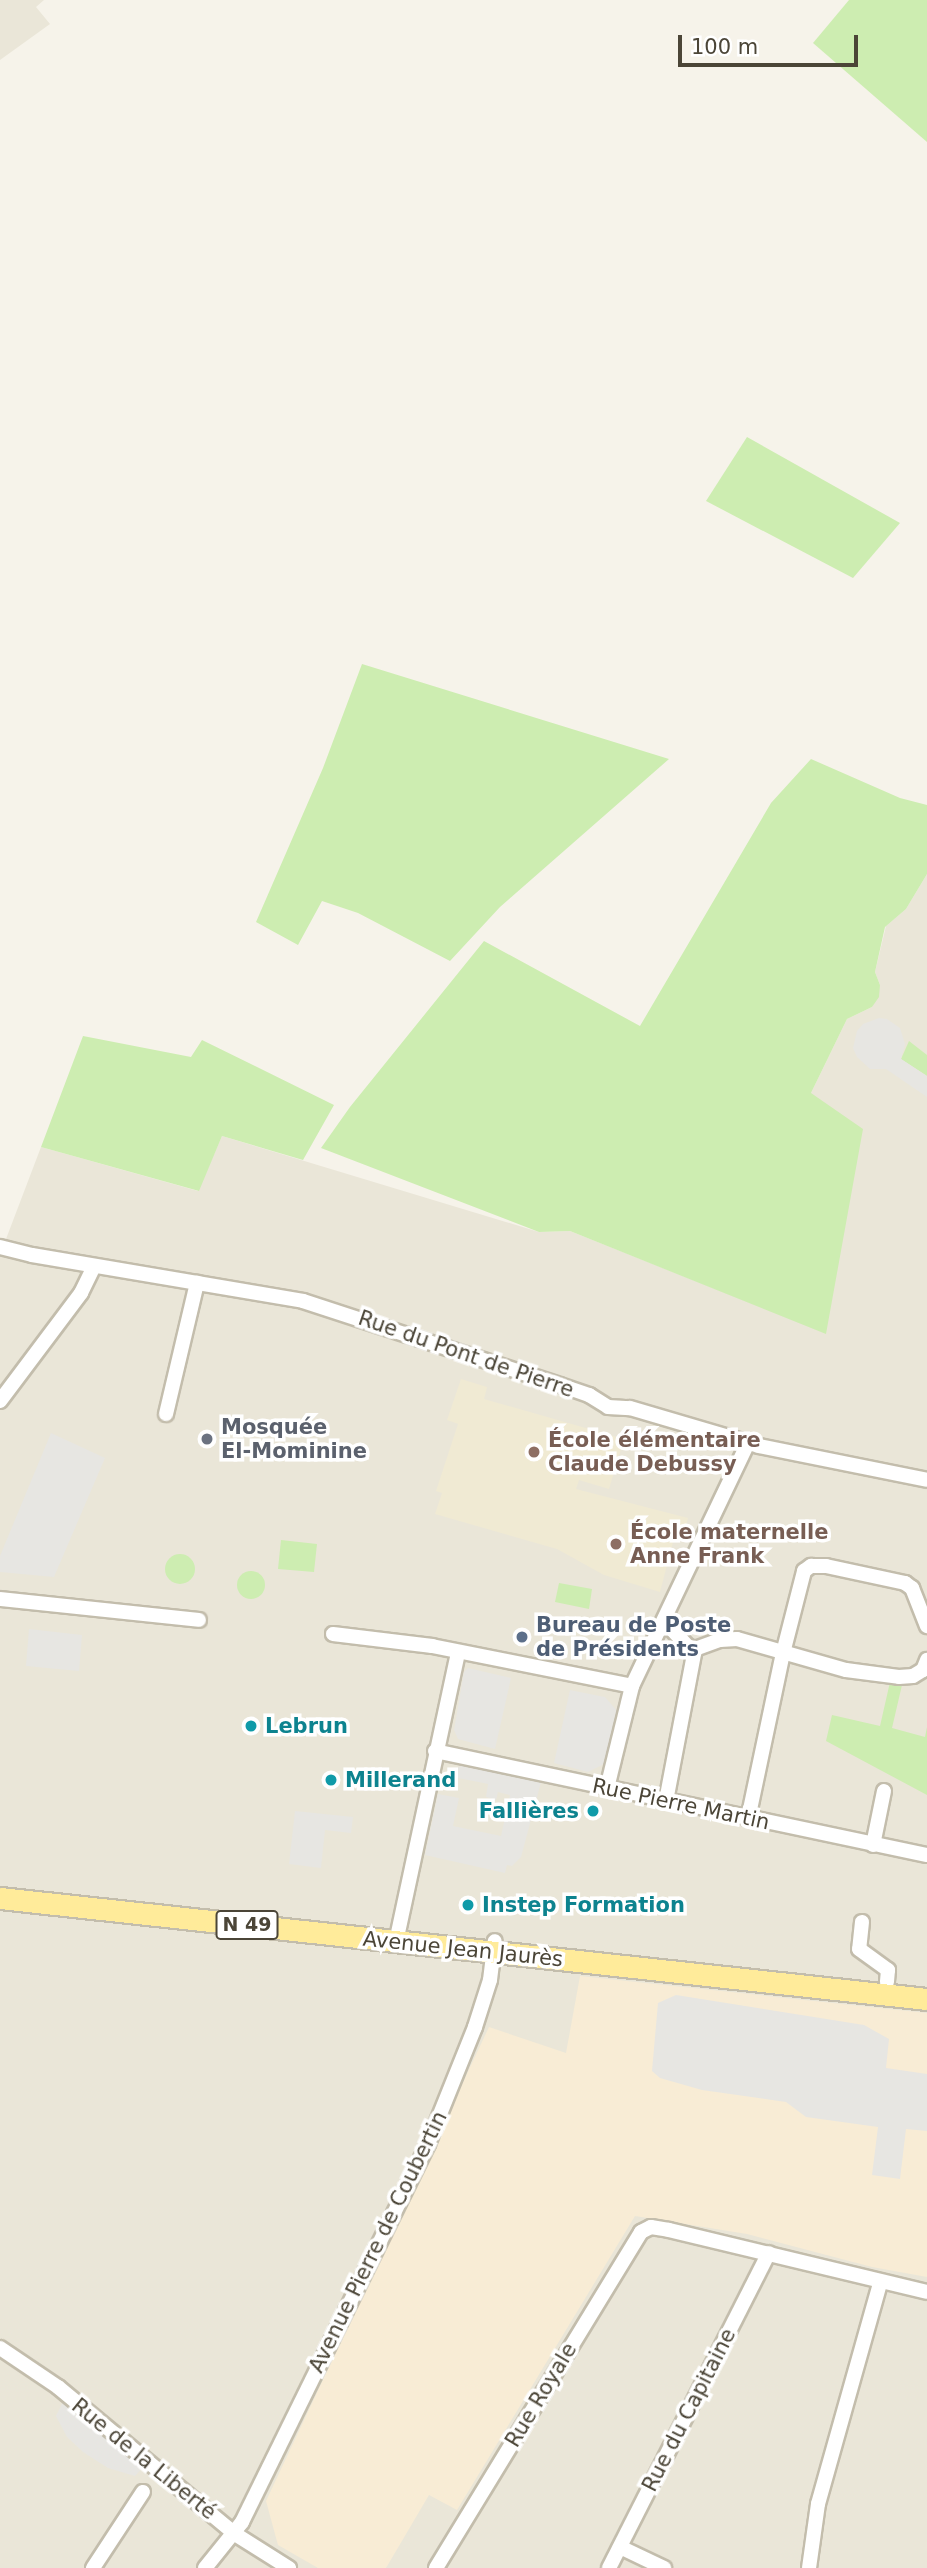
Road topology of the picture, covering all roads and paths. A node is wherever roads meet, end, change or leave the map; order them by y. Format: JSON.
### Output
{"nodes":[{"id":1,"x":0,"y":1247,"type":"edge"},
{"id":2,"x":94,"y":1266,"type":"junction"},
{"id":3,"x":197,"y":1283,"type":"junction"},
{"id":4,"x":0,"y":1401,"type":"edge"},
{"id":5,"x":166,"y":1414,"type":"dead end"},
{"id":6,"x":748,"y":1443,"type":"junction"},
{"id":7,"x":927,"y":1480,"type":"edge"},
{"id":8,"x":0,"y":1599,"type":"edge"},
{"id":9,"x":199,"y":1620,"type":"dead end"},
{"id":10,"x":664,"y":1621,"type":"junction"},
{"id":11,"x":927,"y":1626,"type":"edge"},
{"id":12,"x":333,"y":1634,"type":"dead end"},
{"id":13,"x":695,"y":1649,"type":"junction"},
{"id":14,"x":458,"y":1653,"type":"junction"},
{"id":15,"x":783,"y":1653,"type":"junction"},
{"id":16,"x":927,"y":1660,"type":"edge"},
{"id":17,"x":632,"y":1686,"type":"junction"},
{"id":18,"x":435,"y":1751,"type":"junction"},
{"id":19,"x":607,"y":1788,"type":"junction"},
{"id":20,"x":884,"y":1791,"type":"dead end"},
{"id":21,"x":666,"y":1801,"type":"junction"},
{"id":22,"x":748,"y":1819,"type":"junction"},
{"id":23,"x":873,"y":1844,"type":"junction"},
{"id":24,"x":927,"y":1855,"type":"edge"},
{"id":25,"x":0,"y":1886,"type":"edge"},
{"id":26,"x":0,"y":1899,"type":"edge"},
{"id":27,"x":106,"y":1903,"type":"junction"},
{"id":28,"x":862,"y":1922,"type":"dead end"},
{"id":29,"x":397,"y":1936,"type":"junction"},
{"id":30,"x":494,"y":1947,"type":"junction"},
{"id":31,"x":887,"y":1982,"type":"junction"},
{"id":32,"x":927,"y":1986,"type":"edge"},
{"id":33,"x":927,"y":1999,"type":"edge"},
{"id":34,"x":769,"y":2253,"type":"junction"},
{"id":35,"x":880,"y":2283,"type":"junction"},
{"id":36,"x":927,"y":2292,"type":"edge"},
{"id":37,"x":0,"y":2348,"type":"edge"},
{"id":38,"x":143,"y":2493,"type":"dead end"},
{"id":39,"x":235,"y":2534,"type":"junction"},
{"id":40,"x":620,"y":2547,"type":"junction"},
{"id":41,"x":93,"y":2568,"type":"edge"},
{"id":42,"x":205,"y":2568,"type":"edge"},
{"id":43,"x":289,"y":2568,"type":"edge"},
{"id":44,"x":436,"y":2568,"type":"edge"},
{"id":45,"x":609,"y":2568,"type":"edge"},
{"id":46,"x":664,"y":2568,"type":"edge"},
{"id":47,"x":809,"y":2568,"type":"edge"}],
"edges":[{"from":1,"to":2,"type":"street","name":"Rue du Pont de Pierre"},
{"from":2,"to":3,"type":"street","name":"Rue du Pont de Pierre"},
{"from":2,"to":4,"type":"street"},
{"from":3,"to":5,"type":"street"},
{"from":3,"to":6,"type":"street","name":"Rue du Pont de Pierre"},
{"from":6,"to":7,"type":"street","name":"Rue du Pont de Pierre"},
{"from":6,"to":10,"type":"street"},
{"from":8,"to":9,"type":"street"},
{"from":10,"to":13,"type":"street"},
{"from":10,"to":17,"type":"street"},
{"from":11,"to":15,"type":"street"},
{"from":12,"to":14,"type":"street"},
{"from":13,"to":15,"type":"street"},
{"from":13,"to":21,"type":"street"},
{"from":14,"to":17,"type":"street"},
{"from":14,"to":18,"type":"street"},
{"from":15,"to":16,"type":"street"},
{"from":15,"to":22,"type":"street"},
{"from":17,"to":19,"type":"street"},
{"from":18,"to":19,"type":"street","name":"Rue Pierre Martin"},
{"from":18,"to":29,"type":"street"},
{"from":19,"to":21,"type":"street","name":"Rue Pierre Martin"},
{"from":20,"to":23,"type":"street"},
{"from":21,"to":22,"type":"street","name":"Rue Pierre Martin"},
{"from":22,"to":23,"type":"street","name":"Rue Pierre Martin"},
{"from":23,"to":24,"type":"street","name":"Rue Pierre Martin"},
{"from":25,"to":27,"type":"main road","name":"Avenue Jean Jaurès","number":"N 49"},
{"from":26,"to":27,"type":"main road","name":"Avenue Jean Jaurès","number":"N 49"},
{"from":27,"to":29,"type":"main road","name":"Avenue Jean Jaurès","number":"N 49"},
{"from":28,"to":31,"type":"street"},
{"from":29,"to":30,"type":"main road","name":"Avenue Jean Jaurès","number":"N 49"},
{"from":30,"to":31,"type":"main road","name":"Avenue Jean Jaurès","number":"N 49"},
{"from":30,"to":33,"type":"main road","name":"Avenue Jean Jaurès","number":"N 49"},
{"from":30,"to":39,"type":"street","name":"Avenue Pierre de Coubertin"},
{"from":31,"to":32,"type":"main road","name":"Avenue Jean Jaurès","number":"N 49"},
{"from":34,"to":35,"type":"street"},
{"from":34,"to":40,"type":"street","name":"Rue du Capitaine"},
{"from":34,"to":44,"type":"street","name":"Rue Royale"},
{"from":35,"to":36,"type":"street"},
{"from":35,"to":47,"type":"street"},
{"from":37,"to":39,"type":"street","name":"Rue de la Liberté"},
{"from":38,"to":41,"type":"street"},
{"from":39,"to":42,"type":"street","name":"Avenue Pierre de Coubertin"},
{"from":39,"to":43,"type":"street","name":"Rue de la Liberté"},
{"from":40,"to":45,"type":"street","name":"Rue du Capitaine"},
{"from":40,"to":46,"type":"street"}]}
